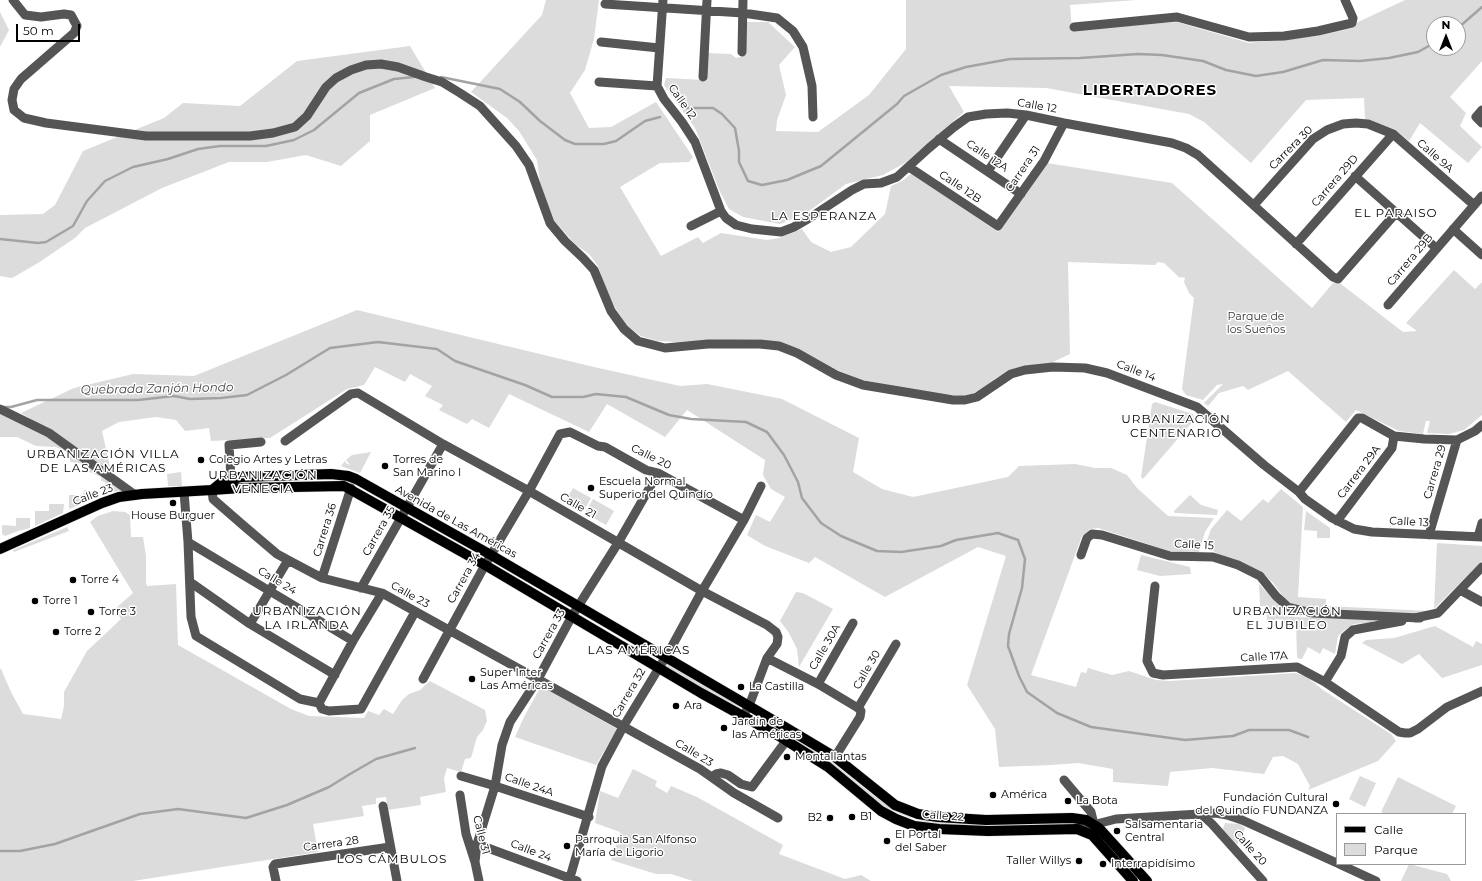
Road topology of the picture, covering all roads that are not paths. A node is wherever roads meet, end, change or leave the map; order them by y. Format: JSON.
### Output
{"nodes":[{"id":1,"x":13,"y":0,"type":"edge"},
{"id":2,"x":707,"y":0,"type":"edge"},
{"id":3,"x":743,"y":0,"type":"edge"},
{"id":4,"x":1345,"y":0,"type":"edge"},
{"id":5,"x":605,"y":4,"type":"dead end"},
{"id":6,"x":663,"y":4,"type":"edge"},
{"id":7,"x":707,"y":11,"type":"junction"},
{"id":8,"x":743,"y":13,"type":"junction"},
{"id":9,"x":1074,"y":27,"type":"dead end"},
{"id":10,"x":601,"y":42,"type":"dead end"},
{"id":11,"x":659,"y":48,"type":"junction"},
{"id":12,"x":742,"y":52,"type":"dead end"},
{"id":13,"x":703,"y":77,"type":"dead end"},
{"id":14,"x":599,"y":82,"type":"dead end"},
{"id":15,"x":657,"y":86,"type":"junction"},
{"id":16,"x":1482,"y":110,"type":"edge"},
{"id":17,"x":1026,"y":114,"type":"junction"},
{"id":18,"x":813,"y":117,"type":"dead end"},
{"id":19,"x":1479,"y":120,"type":"edge"},
{"id":20,"x":1064,"y":124,"type":"junction"},
{"id":21,"x":1379,"y":127,"type":"joint"},
{"id":22,"x":1393,"y":134,"type":"junction"},
{"id":23,"x":939,"y":139,"type":"junction"},
{"id":24,"x":909,"y":167,"type":"junction"},
{"id":25,"x":988,"y":171,"type":"junction"},
{"id":26,"x":1355,"y":176,"type":"junction"},
{"id":27,"x":1021,"y":194,"type":"junction"},
{"id":28,"x":1482,"y":196,"type":"edge"},
{"id":29,"x":1254,"y":205,"type":"junction"},
{"id":30,"x":1474,"y":205,"type":"junction"},
{"id":31,"x":721,"y":212,"type":"junction"},
{"id":32,"x":1396,"y":213,"type":"junction"},
{"id":33,"x":691,"y":226,"type":"dead end"},
{"id":34,"x":998,"y":226,"type":"joint"},
{"id":35,"x":1453,"y":229,"type":"junction"},
{"id":36,"x":1296,"y":244,"type":"junction"},
{"id":37,"x":1436,"y":248,"type":"junction"},
{"id":38,"x":1482,"y":255,"type":"edge"},
{"id":39,"x":1388,"y":305,"type":"dead end"},
{"id":40,"x":3,"y":410,"type":"edge"},
{"id":41,"x":1482,"y":424,"type":"edge"},
{"id":42,"x":566,"y":432,"type":"joint"},
{"id":43,"x":1394,"y":436,"type":"junction"},
{"id":44,"x":1457,"y":440,"type":"junction"},
{"id":45,"x":284,"y":441,"type":"dead end"},
{"id":46,"x":261,"y":442,"type":"dead end"},
{"id":47,"x":443,"y":444,"type":"junction"},
{"id":48,"x":658,"y":473,"type":"junction"},
{"id":49,"x":331,"y":474,"type":"junction"},
{"id":50,"x":232,"y":478,"type":"junction"},
{"id":51,"x":332,"y":485,"type":"junction"},
{"id":52,"x":760,"y":486,"type":"dead end"},
{"id":53,"x":351,"y":488,"type":"junction"},
{"id":54,"x":212,"y":490,"type":"junction"},
{"id":55,"x":529,"y":491,"type":"junction"},
{"id":56,"x":184,"y":492,"type":"junction"},
{"id":57,"x":1299,"y":492,"type":"junction"},
{"id":58,"x":135,"y":495,"type":"junction"},
{"id":59,"x":406,"y":507,"type":"junction"},
{"id":60,"x":400,"y":516,"type":"junction"},
{"id":61,"x":744,"y":520,"type":"junction"},
{"id":62,"x":1337,"y":521,"type":"junction"},
{"id":63,"x":1482,"y":523,"type":"edge"},
{"id":64,"x":1429,"y":535,"type":"junction"},
{"id":65,"x":1480,"y":537,"type":"edge"},
{"id":66,"x":188,"y":542,"type":"junction"},
{"id":67,"x":618,"y":543,"type":"junction"},
{"id":68,"x":0,"y":549,"type":"edge"},
{"id":69,"x":491,"y":555,"type":"junction"},
{"id":70,"x":1081,"y":555,"type":"dead end"},
{"id":71,"x":288,"y":560,"type":"junction"},
{"id":72,"x":485,"y":565,"type":"junction"},
{"id":73,"x":1482,"y":567,"type":"edge"},
{"id":74,"x":322,"y":578,"type":"junction"},
{"id":75,"x":190,"y":582,"type":"junction"},
{"id":76,"x":1155,"y":586,"type":"dead end"},
{"id":77,"x":361,"y":588,"type":"junction"},
{"id":78,"x":1460,"y":590,"type":"junction"},
{"id":79,"x":270,"y":591,"type":"junction"},
{"id":80,"x":702,"y":591,"type":"junction"},
{"id":81,"x":382,"y":593,"type":"junction"},
{"id":82,"x":1482,"y":602,"type":"edge"},
{"id":83,"x":578,"y":607,"type":"junction"},
{"id":84,"x":415,"y":612,"type":"junction"},
{"id":85,"x":572,"y":616,"type":"junction"},
{"id":86,"x":1420,"y":618,"type":"junction"},
{"id":87,"x":853,"y":622,"type":"dead end"},
{"id":88,"x":250,"y":624,"type":"junction"},
{"id":89,"x":449,"y":630,"type":"junction"},
{"id":90,"x":353,"y":641,"type":"junction"},
{"id":91,"x":896,"y":644,"type":"dead end"},
{"id":92,"x":665,"y":657,"type":"junction"},
{"id":93,"x":767,"y":658,"type":"junction"},
{"id":94,"x":658,"y":668,"type":"junction"},
{"id":95,"x":335,"y":675,"type":"junction"},
{"id":96,"x":423,"y":679,"type":"dead end"},
{"id":97,"x":538,"y":679,"type":"junction"},
{"id":98,"x":1325,"y":682,"type":"junction"},
{"id":99,"x":818,"y":684,"type":"junction"},
{"id":100,"x":1482,"y":691,"type":"edge"},
{"id":101,"x":319,"y":703,"type":"junction"},
{"id":102,"x":749,"y":706,"type":"junction"},
{"id":103,"x":860,"y":709,"type":"junction"},
{"id":104,"x":743,"y":716,"type":"junction"},
{"id":105,"x":624,"y":727,"type":"junction"},
{"id":106,"x":785,"y":727,"type":"junction"},
{"id":107,"x":782,"y":738,"type":"junction"},
{"id":108,"x":835,"y":757,"type":"junction"},
{"id":109,"x":461,"y":776,"type":"dead end"},
{"id":110,"x":712,"y":777,"type":"junction"},
{"id":111,"x":1064,"y":780,"type":"dead end"},
{"id":112,"x":495,"y":786,"type":"junction"},
{"id":113,"x":460,"y":795,"type":"dead end"},
{"id":114,"x":383,"y":806,"type":"dead end"},
{"id":115,"x":918,"y":814,"type":"junction"},
{"id":116,"x":1201,"y":814,"type":"junction"},
{"id":117,"x":588,"y":817,"type":"junction"},
{"id":118,"x":778,"y":818,"type":"dead end"},
{"id":119,"x":1094,"y":824,"type":"junction"},
{"id":120,"x":914,"y":826,"type":"junction"},
{"id":121,"x":1077,"y":829,"type":"junction"},
{"id":122,"x":477,"y":844,"type":"junction"},
{"id":123,"x":390,"y":847,"type":"junction"},
{"id":124,"x":475,"y":862,"type":"junction"},
{"id":125,"x":1336,"y":863,"type":"edge"},
{"id":126,"x":1340,"y":865,"type":"edge"},
{"id":127,"x":572,"y":880,"type":"edge"},
{"id":128,"x":276,"y":881,"type":"edge"},
{"id":129,"x":397,"y":881,"type":"edge"},
{"id":130,"x":479,"y":881,"type":"edge"},
{"id":131,"x":1133,"y":881,"type":"edge"},
{"id":132,"x":1147,"y":881,"type":"edge"},
{"id":133,"x":1263,"y":881,"type":"edge"},
{"id":134,"x":1376,"y":881,"type":"edge"}],
"edges":[{"from":1,"to":57,"type":"street","name":"Calle 14"},
{"from":2,"to":7,"type":"street"},
{"from":3,"to":8,"type":"street"},
{"from":4,"to":9,"type":"street"},
{"from":5,"to":6,"type":"street"},
{"from":6,"to":7,"type":"street"},
{"from":6,"to":11,"type":"street","name":"Calle 12"},
{"from":7,"to":8,"type":"street"},
{"from":7,"to":13,"type":"street"},
{"from":8,"to":12,"type":"street"},
{"from":8,"to":18,"type":"street"},
{"from":10,"to":11,"type":"street"},
{"from":11,"to":15,"type":"street","name":"Calle 12"},
{"from":14,"to":15,"type":"street"},
{"from":15,"to":31,"type":"street","name":"Calle 12"},
{"from":16,"to":19,"type":"street"},
{"from":17,"to":20,"type":"street","name":"Calle 12"},
{"from":17,"to":23,"type":"street","name":"Calle 12"},
{"from":17,"to":25,"type":"street"},
{"from":20,"to":27,"type":"street","name":"Carrera 31"},
{"from":20,"to":29,"type":"street","name":"Calle 12"},
{"from":21,"to":22,"type":"street","name":"Calle 9A"},
{"from":21,"to":29,"type":"street","name":"Carrera 30"},
{"from":22,"to":26,"type":"street","name":"Carrera 29D"},
{"from":22,"to":30,"type":"street","name":"Calle 9A"},
{"from":23,"to":24,"type":"street","name":"Calle 12"},
{"from":23,"to":25,"type":"street","name":"Calle 12A"},
{"from":24,"to":31,"type":"street","name":"Calle 12"},
{"from":24,"to":34,"type":"street","name":"Calle 12B"},
{"from":25,"to":27,"type":"street","name":"Calle 12A"},
{"from":26,"to":32,"type":"street"},
{"from":26,"to":36,"type":"street","name":"Carrera 29D"},
{"from":27,"to":34,"type":"street","name":"Carrera 31"},
{"from":28,"to":30,"type":"street","name":"Carrera 29B"},
{"from":29,"to":36,"type":"street","name":"Calle 12"},
{"from":30,"to":35,"type":"street","name":"Carrera 29B"},
{"from":31,"to":33,"type":"street"},
{"from":32,"to":36,"type":"street","name":"Calle 12"},
{"from":32,"to":37,"type":"street"},
{"from":35,"to":37,"type":"street","name":"Carrera 29B"},
{"from":35,"to":38,"type":"street"},
{"from":37,"to":39,"type":"street","name":"Carrera 29B"},
{"from":40,"to":58,"type":"street"},
{"from":41,"to":44,"type":"street"},
{"from":42,"to":48,"type":"street","name":"Calle 20"},
{"from":42,"to":55,"type":"street","name":"Carrera 34"},
{"from":43,"to":44,"type":"street"},
{"from":43,"to":57,"type":"street"},
{"from":43,"to":62,"type":"street","name":"Carrera 29A"},
{"from":44,"to":64,"type":"street","name":"Carrera 29"},
{"from":45,"to":47,"type":"street","name":"Calle 21"},
{"from":46,"to":50,"type":"street"},
{"from":47,"to":55,"type":"street","name":"Calle 21"},
{"from":47,"to":59,"type":"street","name":"Carrera 35"},
{"from":48,"to":61,"type":"street","name":"Calle 20"},
{"from":48,"to":67,"type":"street","name":"Carrera 33"},
{"from":49,"to":50,"type":"main road","name":"Avenida de Las Américas"},
{"from":49,"to":51,"type":"main road"},
{"from":49,"to":59,"type":"main road","name":"Avenida de Las Américas"},
{"from":50,"to":54,"type":"main road","name":"Avenida de Las Américas"},
{"from":51,"to":53,"type":"main road","name":"Avenida de Las Américas"},
{"from":51,"to":54,"type":"main road","name":"Avenida de Las Américas"},
{"from":52,"to":61,"type":"street","name":"Carrera 32"},
{"from":53,"to":60,"type":"main road","name":"Avenida de Las Américas"},
{"from":53,"to":74,"type":"street","name":"Carrera 36"},
{"from":54,"to":56,"type":"main road","name":"Calle 23"},
{"from":54,"to":71,"type":"street","name":"Calle 23"},
{"from":55,"to":67,"type":"street","name":"Calle 21"},
{"from":55,"to":69,"type":"street","name":"Carrera 34"},
{"from":56,"to":58,"type":"main road","name":"Calle 23"},
{"from":56,"to":66,"type":"street"},
{"from":57,"to":62,"type":"street","name":"Calle 14"},
{"from":58,"to":68,"type":"main road","name":"Calle 23"},
{"from":59,"to":60,"type":"street","name":"Carrera 35"},
{"from":59,"to":69,"type":"main road","name":"Avenida de Las Américas"},
{"from":60,"to":72,"type":"main road","name":"Avenida de Las Américas"},
{"from":60,"to":77,"type":"street","name":"Carrera 35"},
{"from":61,"to":80,"type":"street","name":"Carrera 32"},
{"from":62,"to":64,"type":"street","name":"Calle 13"},
{"from":63,"to":65,"type":"street"},
{"from":64,"to":65,"type":"street","name":"Calle 13"},
{"from":66,"to":75,"type":"street"},
{"from":66,"to":79,"type":"street","name":"Calle 24"},
{"from":67,"to":80,"type":"street","name":"Calle 21"},
{"from":67,"to":83,"type":"street","name":"Carrera 33"},
{"from":69,"to":72,"type":"street","name":"Carrera 34"},
{"from":69,"to":83,"type":"main road","name":"Avenida de Las Américas"},
{"from":70,"to":86,"type":"street","name":"Calle 15"},
{"from":71,"to":74,"type":"street","name":"Calle 23"},
{"from":71,"to":79,"type":"street"},
{"from":72,"to":85,"type":"main road","name":"Avenida de Las Américas"},
{"from":72,"to":89,"type":"street","name":"Carrera 34"},
{"from":73,"to":78,"type":"street"},
{"from":74,"to":77,"type":"street","name":"Calle 23"},
{"from":75,"to":88,"type":"street"},
{"from":75,"to":101,"type":"street"},
{"from":76,"to":98,"type":"street","name":"Calle 17A"},
{"from":77,"to":81,"type":"street","name":"Calle 23"},
{"from":78,"to":82,"type":"street"},
{"from":78,"to":86,"type":"street"},
{"from":79,"to":88,"type":"street"},
{"from":79,"to":90,"type":"street","name":"Calle 24"},
{"from":80,"to":92,"type":"street","name":"Carrera 32"},
{"from":80,"to":93,"type":"street","name":"Calle 21"},
{"from":81,"to":84,"type":"street","name":"Calle 23"},
{"from":81,"to":90,"type":"street"},
{"from":83,"to":85,"type":"street","name":"Carrera 33"},
{"from":83,"to":92,"type":"main road","name":"Avenida de Las Américas"},
{"from":84,"to":89,"type":"street","name":"Calle 23"},
{"from":84,"to":101,"type":"street"},
{"from":85,"to":94,"type":"main road","name":"Avenida de Las Américas"},
{"from":85,"to":97,"type":"street","name":"Carrera 33"},
{"from":86,"to":98,"type":"street"},
{"from":87,"to":99,"type":"street","name":"Calle 30A"},
{"from":88,"to":95,"type":"street"},
{"from":89,"to":96,"type":"street","name":"Carrera 34"},
{"from":89,"to":97,"type":"street","name":"Calle 23"},
{"from":90,"to":95,"type":"street"},
{"from":91,"to":103,"type":"street","name":"Calle 30"},
{"from":92,"to":94,"type":"street","name":"Carrera 32"},
{"from":92,"to":102,"type":"main road","name":"Avenida de Las Américas"},
{"from":93,"to":99,"type":"street"},
{"from":93,"to":102,"type":"street"},
{"from":94,"to":104,"type":"main road","name":"Avenida de Las Américas"},
{"from":94,"to":105,"type":"street","name":"Carrera 32"},
{"from":95,"to":101,"type":"street"},
{"from":97,"to":105,"type":"street","name":"Calle 23"},
{"from":97,"to":112,"type":"street","name":"Carrera 33"},
{"from":98,"to":100,"type":"street","name":"Calle 17A"},
{"from":99,"to":103,"type":"street"},
{"from":102,"to":104,"type":"street"},
{"from":102,"to":106,"type":"main road","name":"Avenida de Las Américas"},
{"from":103,"to":108,"type":"street","name":"Calle 30"},
{"from":104,"to":107,"type":"main road","name":"Avenida de Las Américas"},
{"from":105,"to":110,"type":"street","name":"Calle 23"},
{"from":105,"to":117,"type":"street","name":"Carrera 32"},
{"from":106,"to":107,"type":"street"},
{"from":106,"to":108,"type":"main road","name":"Avenida de Las Américas"},
{"from":107,"to":110,"type":"street"},
{"from":107,"to":120,"type":"main road","name":"Calle 22"},
{"from":108,"to":115,"type":"main road","name":"Avenida de Las Américas"},
{"from":109,"to":112,"type":"street","name":"Calle 24A"},
{"from":110,"to":118,"type":"street","name":"Calle 23"},
{"from":111,"to":119,"type":"street"},
{"from":112,"to":117,"type":"street","name":"Calle 24A"},
{"from":112,"to":122,"type":"street","name":"Carrera 33"},
{"from":113,"to":124,"type":"street","name":"Calle 31"},
{"from":114,"to":123,"type":"street"},
{"from":115,"to":119,"type":"main road","name":"Avenida de Las Américas"},
{"from":115,"to":120,"type":"main road"},
{"from":116,"to":119,"type":"street"},
{"from":116,"to":125,"type":"street"},
{"from":116,"to":133,"type":"street","name":"Calle 20"},
{"from":117,"to":127,"type":"street","name":"Carrera 32"},
{"from":119,"to":121,"type":"street"},
{"from":119,"to":132,"type":"main road","name":"Avenida de Las Américas"},
{"from":120,"to":121,"type":"main road","name":"Calle 22"},
{"from":121,"to":131,"type":"main road"},
{"from":122,"to":124,"type":"street","name":"Carrera 33"},
{"from":122,"to":127,"type":"street","name":"Calle 24"},
{"from":123,"to":128,"type":"street","name":"Carrera 28"},
{"from":123,"to":129,"type":"street"},
{"from":124,"to":130,"type":"street","name":"Calle 31"},
{"from":126,"to":134,"type":"street"}]}
